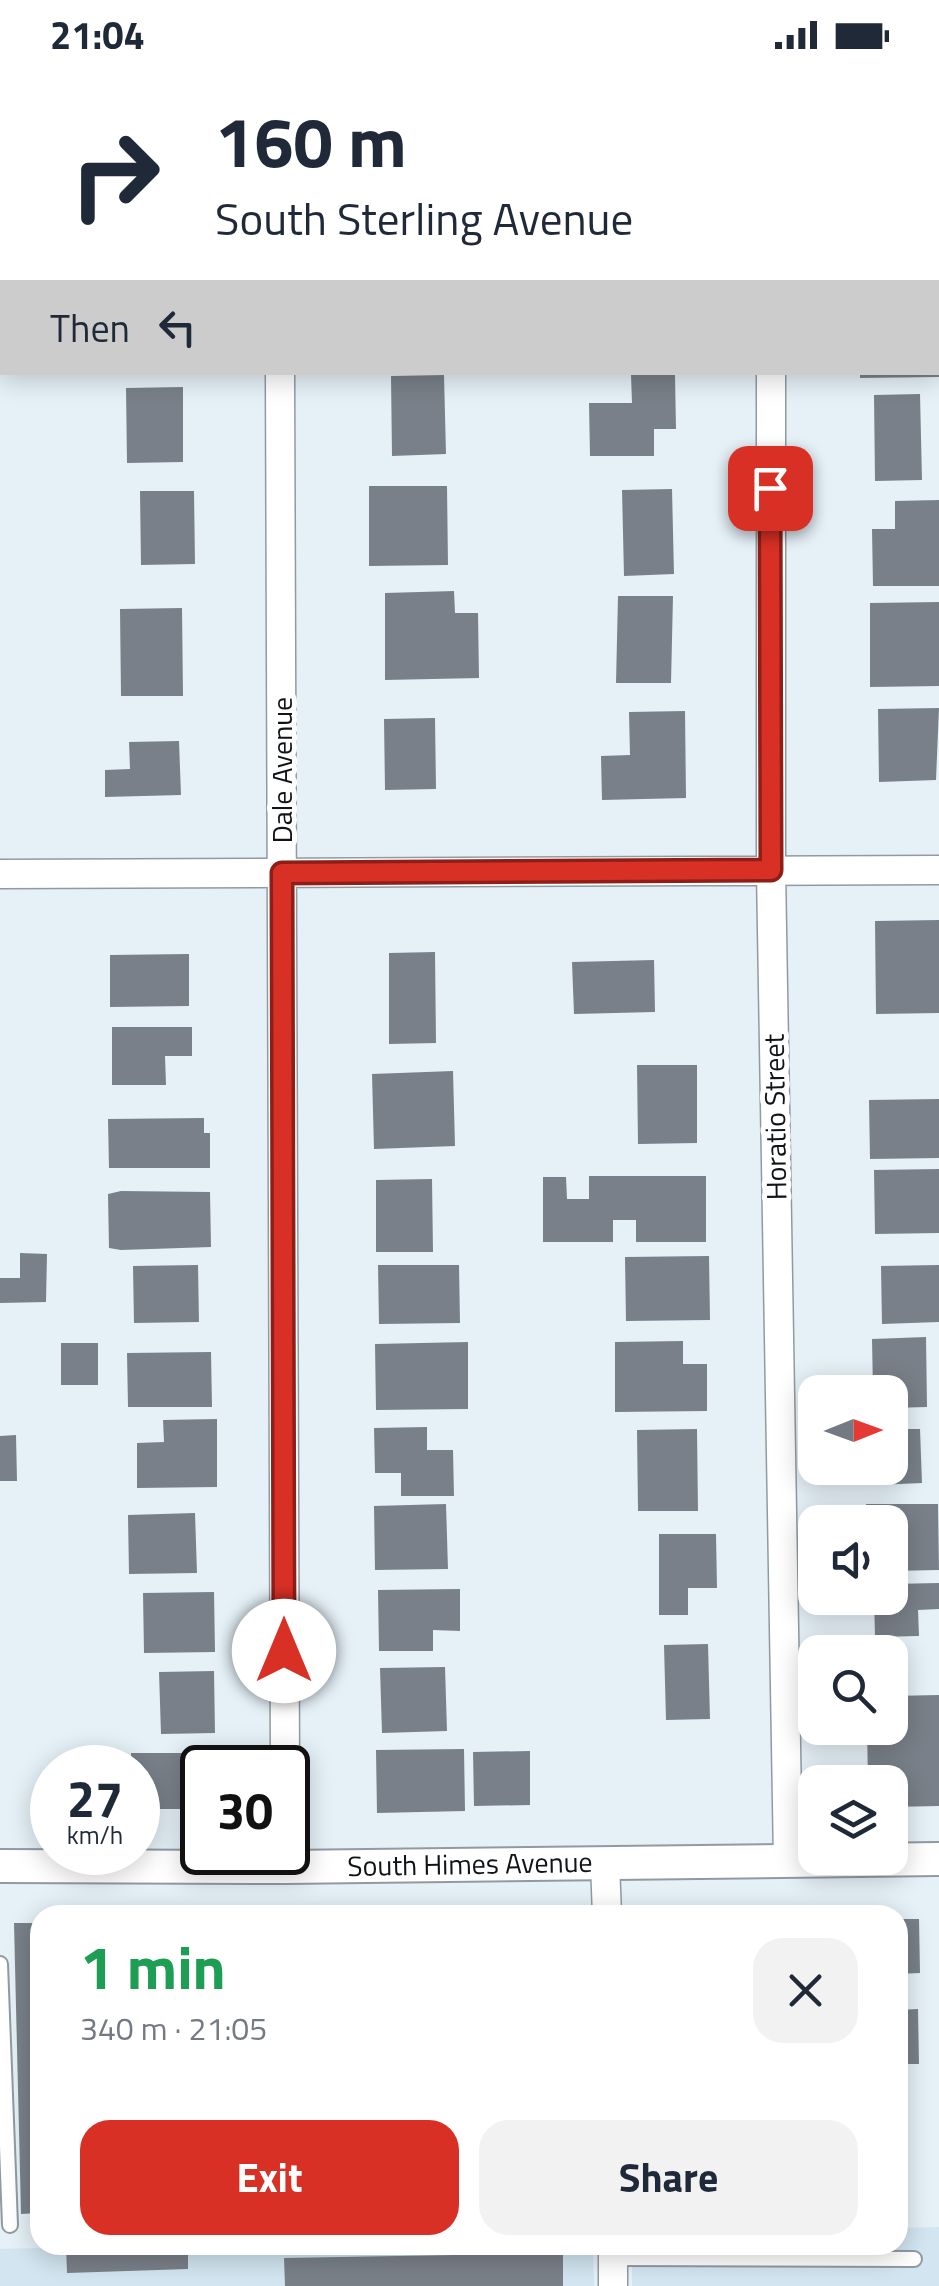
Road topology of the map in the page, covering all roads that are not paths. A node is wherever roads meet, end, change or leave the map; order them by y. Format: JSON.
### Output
{"nodes":[{"id":1,"x":280,"y":375,"type":"edge"},
{"id":2,"x":770,"y":375,"type":"edge"},
{"id":3,"x":771,"y":870,"type":"junction"},
{"id":4,"x":939,"y":870,"type":"edge"},
{"id":5,"x":282,"y":873,"type":"junction"},
{"id":6,"x":0,"y":874,"type":"edge"},
{"id":7,"x":284,"y":1745,"type":"edge"},
{"id":8,"x":939,"y":1859,"type":"edge"},
{"id":9,"x":310,"y":1860,"type":"edge"},
{"id":10,"x":180,"y":1862,"type":"edge"},
{"id":11,"x":788,"y":1862,"type":"junction"},
{"id":12,"x":606,"y":1863,"type":"junction"},
{"id":13,"x":0,"y":1866,"type":"edge"},
{"id":14,"x":608,"y":1905,"type":"edge"},
{"id":15,"x":0,"y":1964,"type":"edge"},
{"id":16,"x":10,"y":2225,"type":"dead end"},
{"id":17,"x":914,"y":2258,"type":"dead end"},
{"id":18,"x":613,"y":2263,"type":"edge"}],
"edges":[{"from":1,"to":5,"type":"street","name":"Dale Avenue"},
{"from":2,"to":3,"type":"street","name":"Horatio Street"},
{"from":3,"to":4,"type":"street"},
{"from":3,"to":5,"type":"street"},
{"from":3,"to":11,"type":"street","name":"Horatio Street"},
{"from":5,"to":6,"type":"street"},
{"from":5,"to":7,"type":"street","name":"Dale Avenue"},
{"from":8,"to":11,"type":"street","name":"South Himes Avenue"},
{"from":9,"to":12,"type":"street","name":"South Himes Avenue"},
{"from":10,"to":13,"type":"street","name":"South Himes Avenue"},
{"from":11,"to":12,"type":"street","name":"South Himes Avenue"},
{"from":12,"to":14,"type":"street"},
{"from":15,"to":16,"type":"lane"},
{"from":17,"to":18,"type":"lane"}]}
